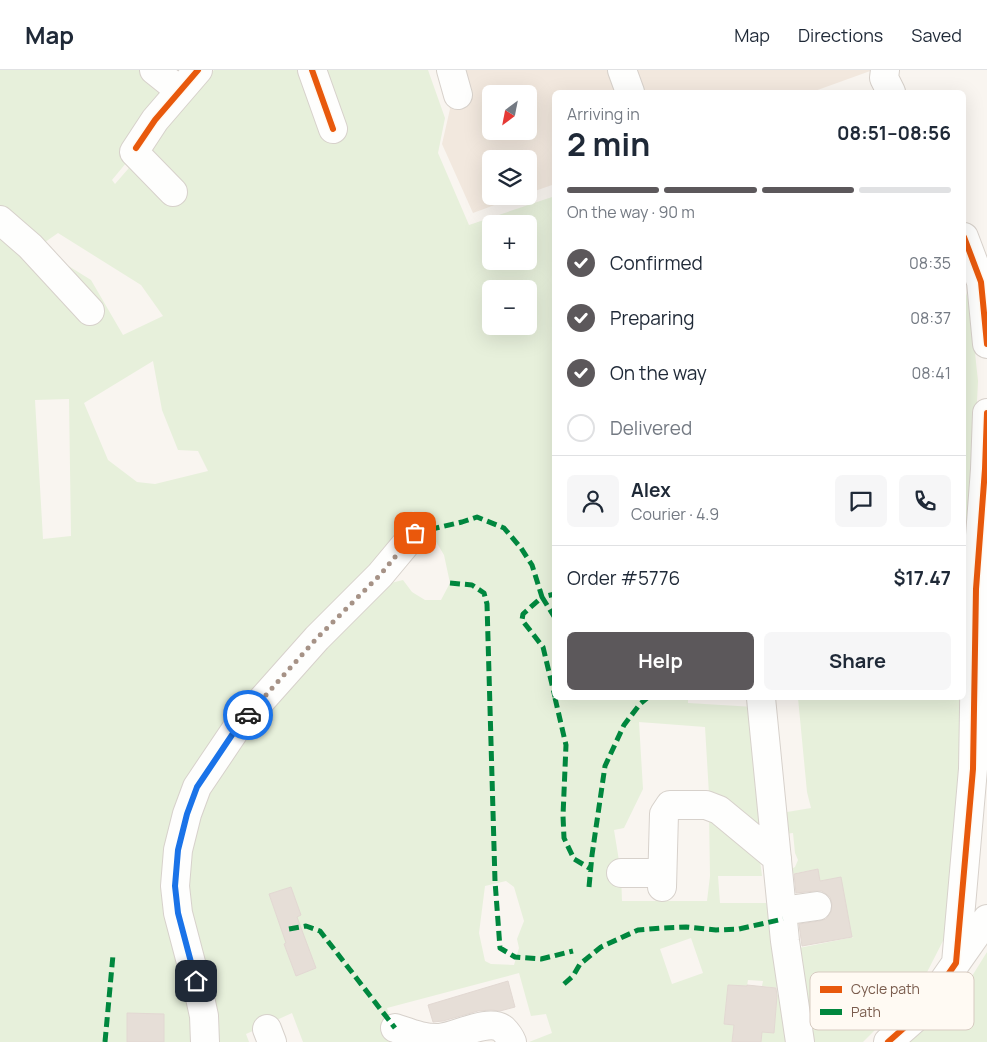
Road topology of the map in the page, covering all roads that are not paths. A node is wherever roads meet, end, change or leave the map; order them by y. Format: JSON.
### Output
{"nodes":[{"id":1,"x":154,"y":70,"type":"edge"},
{"id":2,"x":198,"y":70,"type":"edge"},
{"id":3,"x":312,"y":70,"type":"edge"},
{"id":4,"x":622,"y":70,"type":"edge"},
{"id":5,"x":885,"y":70,"type":"edge"},
{"id":6,"x":179,"y":90,"type":"junction"},
{"id":7,"x":629,"y":90,"type":"edge"},
{"id":8,"x":890,"y":90,"type":"edge"},
{"id":9,"x":333,"y":130,"type":"dead end"},
{"id":10,"x":173,"y":192,"type":"dead end"},
{"id":11,"x":0,"y":220,"type":"edge"},
{"id":12,"x":966,"y":242,"type":"edge"},
{"id":13,"x":90,"y":311,"type":"dead end"},
{"id":14,"x":987,"y":344,"type":"edge"},
{"id":15,"x":987,"y":413,"type":"edge"},
{"id":16,"x":415,"y":533,"type":"dead end"},
{"id":17,"x":761,"y":700,"type":"edge"},
{"id":18,"x":777,"y":858,"type":"junction"},
{"id":19,"x":621,"y":873,"type":"dead end"},
{"id":20,"x":817,"y":906,"type":"dead end"},
{"id":21,"x":782,"y":911,"type":"junction"},
{"id":22,"x":987,"y":919,"type":"edge"},
{"id":23,"x":956,"y":963,"type":"junction"},
{"id":24,"x":950,"y":972,"type":"edge"},
{"id":25,"x":395,"y":1028,"type":"dead end"},
{"id":26,"x":902,"y":1030,"type":"edge"},
{"id":27,"x":205,"y":1042,"type":"edge"},
{"id":28,"x":512,"y":1042,"type":"edge"},
{"id":29,"x":800,"y":1042,"type":"edge"},
{"id":30,"x":888,"y":1042,"type":"edge"}],
"edges":[{"from":1,"to":6,"type":"street"},
{"from":2,"to":6,"type":"street"},
{"from":3,"to":9,"type":"street"},
{"from":4,"to":7,"type":"street"},
{"from":5,"to":8,"type":"street"},
{"from":6,"to":10,"type":"street"},
{"from":11,"to":13,"type":"street"},
{"from":12,"to":14,"type":"street"},
{"from":15,"to":23,"type":"street"},
{"from":16,"to":27,"type":"street"},
{"from":17,"to":18,"type":"street"},
{"from":18,"to":19,"type":"street"},
{"from":18,"to":21,"type":"street"},
{"from":20,"to":21,"type":"street"},
{"from":21,"to":29,"type":"street"},
{"from":22,"to":23,"type":"street"},
{"from":23,"to":24,"type":"street"},
{"from":25,"to":28,"type":"street"},
{"from":26,"to":30,"type":"street"}]}
